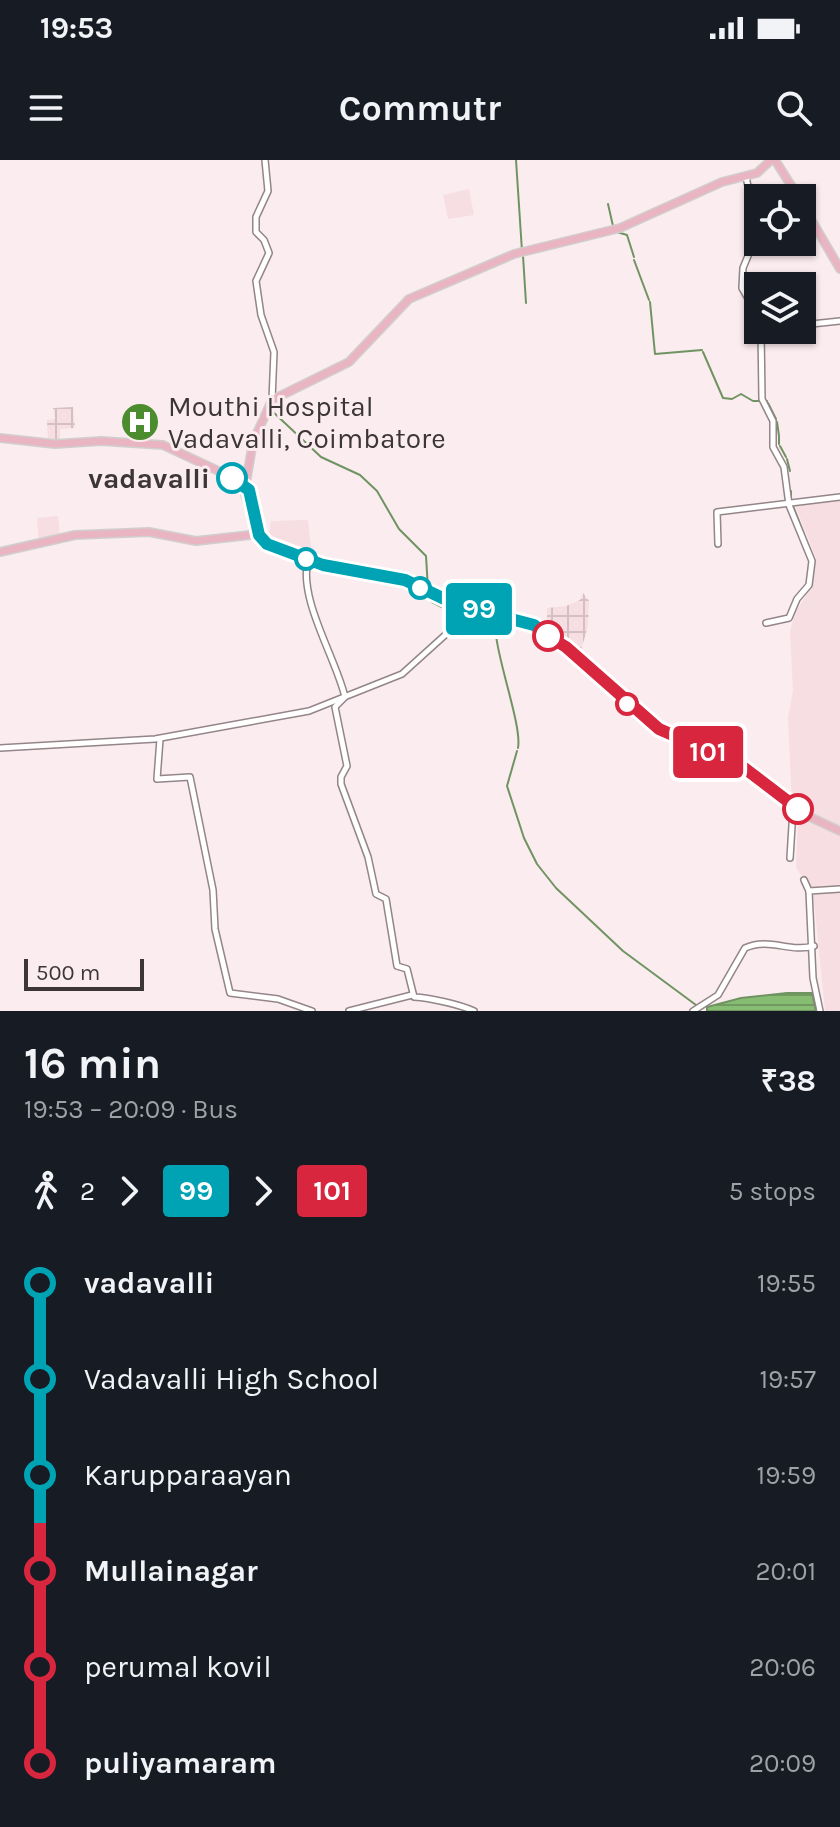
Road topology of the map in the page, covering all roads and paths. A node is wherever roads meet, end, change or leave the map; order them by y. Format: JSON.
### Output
{"nodes":[{"id":1,"x":265,"y":160,"type":"edge"},
{"id":2,"x":773,"y":160,"type":"edge"},
{"id":3,"x":746,"y":176,"type":"junction"},
{"id":4,"x":789,"y":184,"type":"edge"},
{"id":5,"x":816,"y":228,"type":"edge"},
{"id":6,"x":840,"y":269,"type":"edge"},
{"id":7,"x":744,"y":292,"type":"edge"},
{"id":8,"x":840,"y":321,"type":"edge"},
{"id":9,"x":816,"y":324,"type":"edge"},
{"id":10,"x":761,"y":344,"type":"edge"},
{"id":11,"x":272,"y":400,"type":"junction"},
{"id":12,"x":0,"y":438,"type":"edge"},
{"id":13,"x":251,"y":449,"type":"junction"},
{"id":14,"x":247,"y":473,"type":"junction"},
{"id":15,"x":232,"y":479,"type":"junction"},
{"id":16,"x":246,"y":490,"type":"junction"},
{"id":17,"x":840,"y":497,"type":"edge"},
{"id":18,"x":789,"y":505,"type":"junction"},
{"id":19,"x":254,"y":534,"type":"junction"},
{"id":20,"x":718,"y":544,"type":"dead end"},
{"id":21,"x":0,"y":552,"type":"edge"},
{"id":22,"x":308,"y":560,"type":"junction"},
{"id":23,"x":472,"y":615,"type":"junction"},
{"id":24,"x":766,"y":623,"type":"dead end"},
{"id":25,"x":345,"y":697,"type":"junction"},
{"id":26,"x":160,"y":739,"type":"junction"},
{"id":27,"x":0,"y":748,"type":"edge"},
{"id":28,"x":793,"y":809,"type":"junction"},
{"id":29,"x":840,"y":830,"type":"edge"},
{"id":30,"x":790,"y":858,"type":"dead end"},
{"id":31,"x":804,"y":880,"type":"dead end"},
{"id":32,"x":840,"y":889,"type":"edge"},
{"id":33,"x":809,"y":891,"type":"junction"},
{"id":34,"x":814,"y":946,"type":"junction"},
{"id":35,"x":412,"y":995,"type":"junction"},
{"id":36,"x":699,"y":1009,"type":"edge"},
{"id":37,"x":312,"y":1011,"type":"edge"},
{"id":38,"x":349,"y":1011,"type":"edge"},
{"id":39,"x":474,"y":1011,"type":"edge"},
{"id":40,"x":820,"y":1011,"type":"edge"}],
"edges":[{"from":1,"to":11,"type":"street"},
{"from":2,"to":3,"type":"main road"},
{"from":2,"to":4,"type":"main road"},
{"from":3,"to":7,"type":"street"},
{"from":3,"to":11,"type":"main road"},
{"from":5,"to":6,"type":"main road"},
{"from":8,"to":9,"type":"street"},
{"from":10,"to":18,"type":"street"},
{"from":11,"to":13,"type":"main road"},
{"from":12,"to":15,"type":"main road"},
{"from":13,"to":14,"type":"main road"},
{"from":13,"to":16,"type":"main road"},
{"from":14,"to":15,"type":"main road"},
{"from":14,"to":16,"type":"main road"},
{"from":15,"to":16,"type":"main road"},
{"from":16,"to":19,"type":"main road"},
{"from":17,"to":18,"type":"street"},
{"from":18,"to":20,"type":"street"},
{"from":18,"to":24,"type":"street"},
{"from":19,"to":21,"type":"main road"},
{"from":19,"to":22,"type":"main road"},
{"from":22,"to":23,"type":"main road"},
{"from":22,"to":25,"type":"street"},
{"from":23,"to":25,"type":"street"},
{"from":23,"to":28,"type":"main road"},
{"from":23,"to":29,"type":"main road"},
{"from":25,"to":26,"type":"street"},
{"from":25,"to":35,"type":"street"},
{"from":26,"to":27,"type":"street"},
{"from":26,"to":37,"type":"street"},
{"from":28,"to":29,"type":"main road"},
{"from":28,"to":30,"type":"street"},
{"from":31,"to":33,"type":"street"},
{"from":32,"to":33,"type":"street"},
{"from":33,"to":34,"type":"street"},
{"from":34,"to":36,"type":"street"},
{"from":34,"to":40,"type":"street"},
{"from":35,"to":38,"type":"street"},
{"from":35,"to":39,"type":"street"}]}
